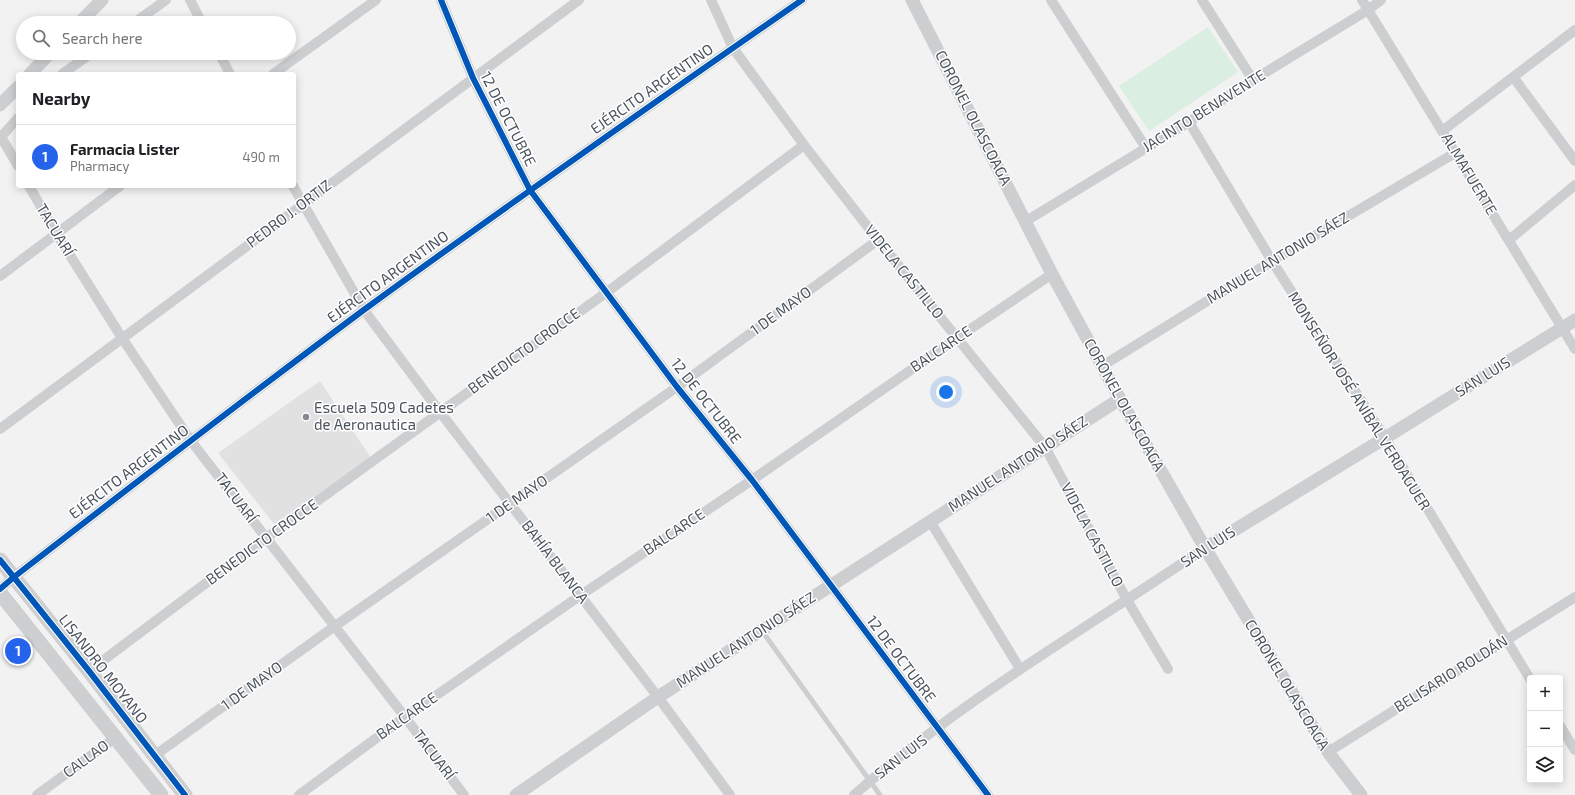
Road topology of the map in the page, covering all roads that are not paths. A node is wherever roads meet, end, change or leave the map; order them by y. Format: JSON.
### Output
{"nodes":[{"id":1,"x":102,"y":0,"type":"edge"},
{"id":2,"x":166,"y":0,"type":"edge"},
{"id":3,"x":190,"y":0,"type":"edge"},
{"id":4,"x":376,"y":0,"type":"edge"},
{"id":5,"x":441,"y":0,"type":"edge"},
{"id":6,"x":579,"y":0,"type":"edge"},
{"id":7,"x":712,"y":0,"type":"edge"},
{"id":8,"x":802,"y":0,"type":"edge"},
{"id":9,"x":912,"y":0,"type":"edge"},
{"id":10,"x":1051,"y":0,"type":"edge"},
{"id":11,"x":1202,"y":0,"type":"edge"},
{"id":12,"x":1362,"y":0,"type":"edge"},
{"id":13,"x":1381,"y":0,"type":"edge"},
{"id":14,"x":1368,"y":10,"type":"junction"},
{"id":15,"x":86,"y":16,"type":"edge"},
{"id":16,"x":144,"y":16,"type":"edge"},
{"id":17,"x":198,"y":16,"type":"edge"},
{"id":18,"x":1575,"y":30,"type":"edge"},
{"id":19,"x":733,"y":48,"type":"junction"},
{"id":20,"x":296,"y":57,"type":"edge"},
{"id":21,"x":43,"y":60,"type":"edge"},
{"id":22,"x":82,"y":60,"type":"edge"},
{"id":23,"x":223,"y":60,"type":"edge"},
{"id":24,"x":292,"y":60,"type":"edge"},
{"id":25,"x":32,"y":72,"type":"edge"},
{"id":26,"x":65,"y":72,"type":"edge"},
{"id":27,"x":229,"y":72,"type":"edge"},
{"id":28,"x":276,"y":72,"type":"edge"},
{"id":29,"x":473,"y":78,"type":"junction"},
{"id":30,"x":1514,"y":78,"type":"junction"},
{"id":31,"x":1253,"y":80,"type":"junction"},
{"id":32,"x":16,"y":89,"type":"edge"},
{"id":33,"x":0,"y":105,"type":"edge"},
{"id":34,"x":16,"y":120,"type":"edge"},
{"id":35,"x":1189,"y":122,"type":"junction"},
{"id":36,"x":1442,"y":131,"type":"junction"},
{"id":37,"x":1,"y":136,"type":"edge"},
{"id":38,"x":804,"y":145,"type":"junction"},
{"id":39,"x":1146,"y":148,"type":"junction"},
{"id":40,"x":1455,"y":153,"type":"junction"},
{"id":41,"x":1575,"y":161,"type":"edge"},
{"id":42,"x":16,"y":162,"type":"edge"},
{"id":43,"x":1575,"y":185,"type":"edge"},
{"id":44,"x":30,"y":188,"type":"edge"},
{"id":45,"x":117,"y":188,"type":"edge"},
{"id":46,"x":294,"y":188,"type":"edge"},
{"id":47,"x":530,"y":190,"type":"junction"},
{"id":48,"x":303,"y":204,"type":"junction"},
{"id":49,"x":1026,"y":221,"type":"junction"},
{"id":50,"x":56,"y":233,"type":"junction"},
{"id":51,"x":878,"y":240,"type":"junction"},
{"id":52,"x":1508,"y":240,"type":"junction"},
{"id":53,"x":1272,"y":261,"type":"junction"},
{"id":54,"x":1052,"y":274,"type":"junction"},
{"id":55,"x":0,"y":276,"type":"edge"},
{"id":56,"x":607,"y":292,"type":"junction"},
{"id":57,"x":364,"y":310,"type":"junction"},
{"id":58,"x":1575,"y":320,"type":"edge"},
{"id":59,"x":1562,"y":328,"type":"junction"},
{"id":60,"x":122,"y":338,"type":"junction"},
{"id":61,"x":958,"y":338,"type":"junction"},
{"id":62,"x":1575,"y":349,"type":"edge"},
{"id":63,"x":1102,"y":366,"type":"junction"},
{"id":64,"x":677,"y":387,"type":"junction"},
{"id":65,"x":1120,"y":399,"type":"junction"},
{"id":66,"x":440,"y":412,"type":"junction"},
{"id":67,"x":0,"y":429,"type":"edge"},
{"id":68,"x":1385,"y":438,"type":"junction"},
{"id":69,"x":191,"y":441,"type":"junction"},
{"id":70,"x":1045,"y":447,"type":"junction"},
{"id":71,"x":752,"y":480,"type":"junction"},
{"id":72,"x":511,"y":504,"type":"junction"},
{"id":73,"x":930,"y":520,"type":"junction"},
{"id":74,"x":266,"y":538,"type":"junction"},
{"id":75,"x":1205,"y":548,"type":"junction"},
{"id":76,"x":0,"y":560,"type":"edge"},
{"id":77,"x":14,"y":577,"type":"junction"},
{"id":78,"x":830,"y":586,"type":"junction"},
{"id":79,"x":0,"y":589,"type":"edge"},
{"id":80,"x":0,"y":593,"type":"edge"},
{"id":81,"x":580,"y":595,"type":"junction"},
{"id":82,"x":1575,"y":596,"type":"edge"},
{"id":83,"x":1127,"y":600,"type":"junction"},
{"id":84,"x":335,"y":626,"type":"junction"},
{"id":85,"x":761,"y":630,"type":"junction"},
{"id":86,"x":1506,"y":640,"type":"junction"},
{"id":87,"x":1020,"y":669,"type":"junction"},
{"id":88,"x":1168,"y":669,"type":"dead end"},
{"id":89,"x":89,"y":671,"type":"junction"},
{"id":90,"x":1528,"y":675,"type":"edge"},
{"id":91,"x":658,"y":697,"type":"junction"},
{"id":92,"x":406,"y":717,"type":"junction"},
{"id":93,"x":937,"y":728,"type":"junction"},
{"id":94,"x":1563,"y":731,"type":"edge"},
{"id":95,"x":115,"y":738,"type":"junction"},
{"id":96,"x":1575,"y":750,"type":"edge"},
{"id":97,"x":1328,"y":752,"type":"junction"},
{"id":98,"x":154,"y":756,"type":"junction"},
{"id":99,"x":870,"y":781,"type":"junction"},
{"id":100,"x":37,"y":795,"type":"edge"},
{"id":101,"x":160,"y":795,"type":"edge"},
{"id":102,"x":185,"y":795,"type":"edge"},
{"id":103,"x":299,"y":795,"type":"edge"},
{"id":104,"x":464,"y":795,"type":"edge"},
{"id":105,"x":516,"y":795,"type":"edge"},
{"id":106,"x":730,"y":795,"type":"edge"},
{"id":107,"x":854,"y":795,"type":"edge"},
{"id":108,"x":880,"y":795,"type":"edge"},
{"id":109,"x":988,"y":795,"type":"edge"},
{"id":110,"x":1361,"y":795,"type":"edge"}],
"edges":[{"from":1,"to":15,"type":"street"},
{"from":2,"to":16,"type":"street"},
{"from":3,"to":17,"type":"street"},
{"from":4,"to":20,"type":"street"},
{"from":5,"to":29,"type":"street","name":"12 DE OCTUBRE"},
{"from":6,"to":29,"type":"street","name":"PEDRO J. ORTIZ"},
{"from":7,"to":19,"type":"street","name":"VIDELA CASTILLO"},
{"from":8,"to":19,"type":"street","name":"EJÉRCITO ARGENTINO"},
{"from":9,"to":49,"type":"street","name":"CORONEL OLASCOAGA"},
{"from":10,"to":39,"type":"street"},
{"from":11,"to":31,"type":"street"},
{"from":12,"to":14,"type":"street","name":"ALMAFUERTE"},
{"from":13,"to":14,"type":"street","name":"JACINTO BENAVENTE"},
{"from":14,"to":31,"type":"street","name":"JACINTO BENAVENTE"},
{"from":14,"to":36,"type":"street","name":"ALMAFUERTE"},
{"from":18,"to":30,"type":"street"},
{"from":19,"to":38,"type":"street","name":"VIDELA CASTILLO"},
{"from":19,"to":47,"type":"street","name":"EJÉRCITO ARGENTINO"},
{"from":21,"to":25,"type":"street"},
{"from":22,"to":26,"type":"street"},
{"from":23,"to":27,"type":"street"},
{"from":24,"to":28,"type":"street"},
{"from":29,"to":47,"type":"street","name":"12 DE OCTUBRE"},
{"from":29,"to":48,"type":"street","name":"PEDRO J. ORTIZ"},
{"from":30,"to":36,"type":"street"},
{"from":30,"to":41,"type":"street"},
{"from":31,"to":35,"type":"street","name":"JACINTO BENAVENTE"},
{"from":32,"to":33,"type":"street"},
{"from":34,"to":37,"type":"street"},
{"from":35,"to":39,"type":"street","name":"JACINTO BENAVENTE"},
{"from":35,"to":53,"type":"street","name":"MONSEÑOR JOSÉ ANÍBAL VERDAGUER"},
{"from":36,"to":40,"type":"street","name":"ALMAFUERTE"},
{"from":37,"to":42,"type":"street"},
{"from":38,"to":51,"type":"street","name":"VIDELA CASTILLO"},
{"from":38,"to":56,"type":"street","name":"BENEDICTO CROCCE"},
{"from":39,"to":49,"type":"street","name":"JACINTO BENAVENTE"},
{"from":40,"to":52,"type":"street","name":"ALMAFUERTE"},
{"from":40,"to":53,"type":"street","name":"MANUEL ANTONIO SÁEZ"},
{"from":43,"to":52,"type":"street"},
{"from":44,"to":50,"type":"street","name":"TACUARÍ"},
{"from":45,"to":50,"type":"street"},
{"from":46,"to":48,"type":"street","name":"BAHÍA BLANCA"},
{"from":47,"to":56,"type":"street","name":"12 DE OCTUBRE"},
{"from":47,"to":57,"type":"street","name":"EJÉRCITO ARGENTINO"},
{"from":48,"to":57,"type":"street","name":"BAHÍA BLANCA"},
{"from":48,"to":60,"type":"street","name":"PEDRO J. ORTIZ"},
{"from":49,"to":54,"type":"street","name":"CORONEL OLASCOAGA"},
{"from":50,"to":55,"type":"street"},
{"from":50,"to":60,"type":"street","name":"TACUARÍ"},
{"from":51,"to":61,"type":"street","name":"VIDELA CASTILLO"},
{"from":51,"to":64,"type":"street","name":"1 DE MAYO"},
{"from":52,"to":59,"type":"street","name":"ALMAFUERTE"},
{"from":53,"to":63,"type":"street","name":"MANUEL ANTONIO SÁEZ"},
{"from":53,"to":68,"type":"street","name":"MONSEÑOR JOSÉ ANÍBAL VERDAGUER"},
{"from":54,"to":61,"type":"street","name":"BALCARCE"},
{"from":54,"to":63,"type":"street","name":"CORONEL OLASCOAGA"},
{"from":56,"to":64,"type":"street","name":"12 DE OCTUBRE"},
{"from":56,"to":66,"type":"street","name":"BENEDICTO CROCCE"},
{"from":57,"to":66,"type":"street","name":"BAHÍA BLANCA"},
{"from":57,"to":69,"type":"street","name":"EJÉRCITO ARGENTINO"},
{"from":58,"to":59,"type":"street","name":"SAN LUIS"},
{"from":59,"to":62,"type":"street","name":"ALMAFUERTE"},
{"from":59,"to":68,"type":"street","name":"SAN LUIS"},
{"from":60,"to":67,"type":"street","name":"PEDRO J. ORTIZ"},
{"from":60,"to":69,"type":"street","name":"TACUARÍ"},
{"from":61,"to":70,"type":"street","name":"VIDELA CASTILLO"},
{"from":61,"to":71,"type":"street","name":"BALCARCE"},
{"from":63,"to":65,"type":"street","name":"CORONEL OLASCOAGA"},
{"from":64,"to":71,"type":"street","name":"12 DE OCTUBRE"},
{"from":64,"to":72,"type":"street","name":"1 DE MAYO"},
{"from":65,"to":70,"type":"street","name":"MANUEL ANTONIO SÁEZ"},
{"from":65,"to":75,"type":"street","name":"CORONEL OLASCOAGA"},
{"from":66,"to":72,"type":"street","name":"BAHÍA BLANCA"},
{"from":66,"to":74,"type":"street","name":"BENEDICTO CROCCE"},
{"from":68,"to":75,"type":"street","name":"SAN LUIS"},
{"from":68,"to":86,"type":"street","name":"MONSEÑOR JOSÉ ANÍBAL VERDAGUER"},
{"from":69,"to":74,"type":"street","name":"TACUARÍ"},
{"from":69,"to":77,"type":"street","name":"EJÉRCITO ARGENTINO"},
{"from":70,"to":73,"type":"street","name":"MANUEL ANTONIO SÁEZ"},
{"from":70,"to":83,"type":"street","name":"VIDELA CASTILLO"},
{"from":71,"to":78,"type":"street","name":"12 DE OCTUBRE"},
{"from":71,"to":81,"type":"street","name":"BALCARCE"},
{"from":72,"to":81,"type":"street","name":"BAHÍA BLANCA"},
{"from":72,"to":84,"type":"street","name":"1 DE MAYO"},
{"from":73,"to":78,"type":"street","name":"MANUEL ANTONIO SÁEZ"},
{"from":73,"to":87,"type":"street"},
{"from":74,"to":84,"type":"street","name":"TACUARÍ"},
{"from":74,"to":89,"type":"street","name":"BENEDICTO CROCCE"},
{"from":75,"to":83,"type":"street","name":"SAN LUIS"},
{"from":75,"to":97,"type":"street","name":"CORONEL OLASCOAGA"},
{"from":76,"to":77,"type":"main road","name":"LISANDRO MOYANO"},
{"from":77,"to":79,"type":"street","name":"EJÉRCITO ARGENTINO"},
{"from":77,"to":89,"type":"main road","name":"LISANDRO MOYANO"},
{"from":78,"to":85,"type":"street","name":"MANUEL ANTONIO SÁEZ"},
{"from":78,"to":93,"type":"street","name":"12 DE OCTUBRE"},
{"from":80,"to":95,"type":"main road"},
{"from":81,"to":91,"type":"street","name":"BAHÍA BLANCA"},
{"from":81,"to":92,"type":"street","name":"BALCARCE"},
{"from":82,"to":86,"type":"street","name":"BELISARIO ROLDÁN"},
{"from":83,"to":87,"type":"street","name":"SAN LUIS"},
{"from":83,"to":88,"type":"street","name":"VIDELA CASTILLO"},
{"from":84,"to":92,"type":"street","name":"TACUARÍ"},
{"from":84,"to":98,"type":"street","name":"1 DE MAYO"},
{"from":85,"to":91,"type":"street","name":"MANUEL ANTONIO SÁEZ"},
{"from":85,"to":99,"type":"lane"},
{"from":86,"to":90,"type":"street","name":"MONSEÑOR JOSÉ ANÍBAL VERDAGUER"},
{"from":86,"to":97,"type":"street","name":"BELISARIO ROLDÁN"},
{"from":87,"to":93,"type":"street","name":"SAN LUIS"},
{"from":89,"to":98,"type":"main road","name":"LISANDRO MOYANO"},
{"from":91,"to":105,"type":"street","name":"MANUEL ANTONIO SÁEZ"},
{"from":91,"to":106,"type":"street","name":"BAHÍA BLANCA"},
{"from":92,"to":103,"type":"street","name":"BALCARCE"},
{"from":92,"to":104,"type":"street","name":"TACUARÍ"},
{"from":93,"to":99,"type":"street","name":"SAN LUIS"},
{"from":93,"to":109,"type":"street","name":"12 DE OCTUBRE"},
{"from":94,"to":96,"type":"street"},
{"from":95,"to":100,"type":"street","name":"CALLAO"},
{"from":95,"to":101,"type":"main road"},
{"from":97,"to":110,"type":"street","name":"CORONEL OLASCOAGA"},
{"from":98,"to":102,"type":"main road","name":"LISANDRO MOYANO"},
{"from":99,"to":107,"type":"street","name":"SAN LUIS"},
{"from":99,"to":108,"type":"lane"}]}
